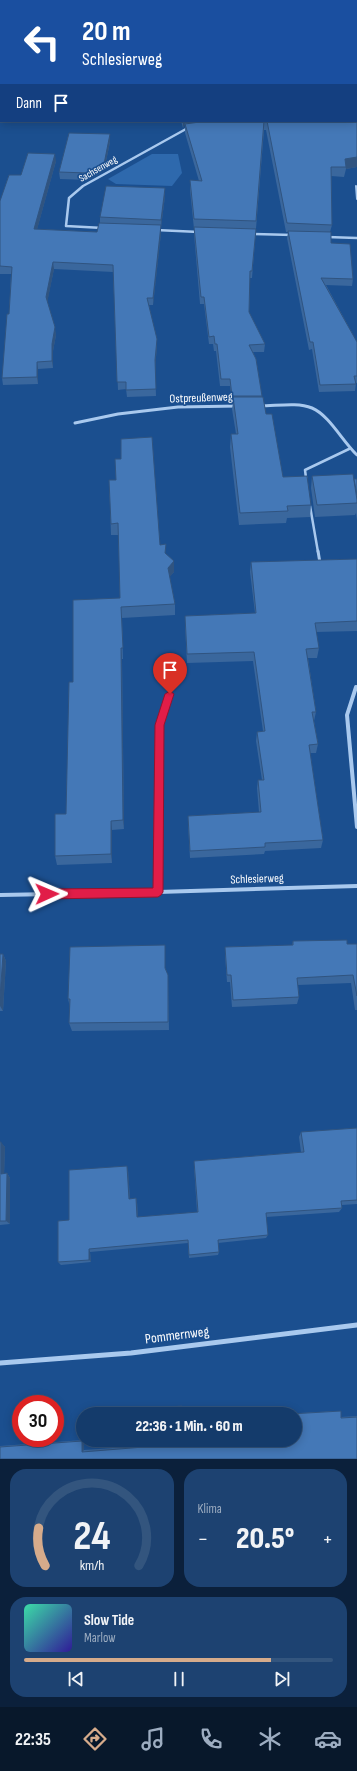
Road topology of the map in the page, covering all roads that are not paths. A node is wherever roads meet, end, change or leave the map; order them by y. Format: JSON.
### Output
{"nodes":[{"id":1,"x":187,"y":125,"type":"edge"},
{"id":2,"x":186,"y":129,"type":"junction"},
{"id":3,"x":194,"y":129,"type":"edge"},
{"id":4,"x":356,"y":186,"type":"dead end"},
{"id":5,"x":357,"y":199,"type":"edge"},
{"id":6,"x":105,"y":228,"type":"edge"},
{"id":7,"x":152,"y":230,"type":"edge"},
{"id":8,"x":200,"y":232,"type":"edge"},
{"id":9,"x":247,"y":234,"type":"edge"},
{"id":10,"x":294,"y":235,"type":"edge"},
{"id":11,"x":326,"y":237,"type":"edge"},
{"id":12,"x":357,"y":238,"type":"edge"},
{"id":13,"x":242,"y":406,"type":"edge"},
{"id":14,"x":257,"y":406,"type":"edge"},
{"id":15,"x":75,"y":423,"type":"dead end"},
{"id":16,"x":349,"y":449,"type":"junction"},
{"id":17,"x":357,"y":455,"type":"edge"},
{"id":18,"x":307,"y":484,"type":"edge"},
{"id":19,"x":309,"y":499,"type":"edge"},
{"id":20,"x":320,"y":565,"type":"edge"},
{"id":21,"x":356,"y":687,"type":"edge"},
{"id":22,"x":170,"y":694,"type":"dead end"},
{"id":23,"x":357,"y":827,"type":"edge"},
{"id":24,"x":357,"y":886,"type":"edge"},
{"id":25,"x":158,"y":892,"type":"junction"},
{"id":26,"x":0,"y":895,"type":"edge"},
{"id":27,"x":357,"y":1325,"type":"edge"},
{"id":28,"x":0,"y":1363,"type":"edge"}],
"edges":[{"from":1,"to":2,"type":"street"},
{"from":2,"to":3,"type":"street"},
{"from":2,"to":6,"type":"street","name":"Sachsenweg"},
{"from":4,"to":5,"type":"lane"},
{"from":7,"to":8,"type":"street"},
{"from":9,"to":10,"type":"street"},
{"from":11,"to":12,"type":"street"},
{"from":13,"to":15,"type":"street","name":"Ostpreußenweg"},
{"from":14,"to":16,"type":"street"},
{"from":16,"to":17,"type":"street"},
{"from":16,"to":18,"type":"lane"},
{"from":19,"to":20,"type":"lane"},
{"from":21,"to":23,"type":"street"},
{"from":22,"to":25,"type":"street"},
{"from":24,"to":25,"type":"street","name":"Schlesierweg"},
{"from":25,"to":26,"type":"street","name":"Schlesierweg"},
{"from":27,"to":28,"type":"street","name":"Pommernweg"}]}
